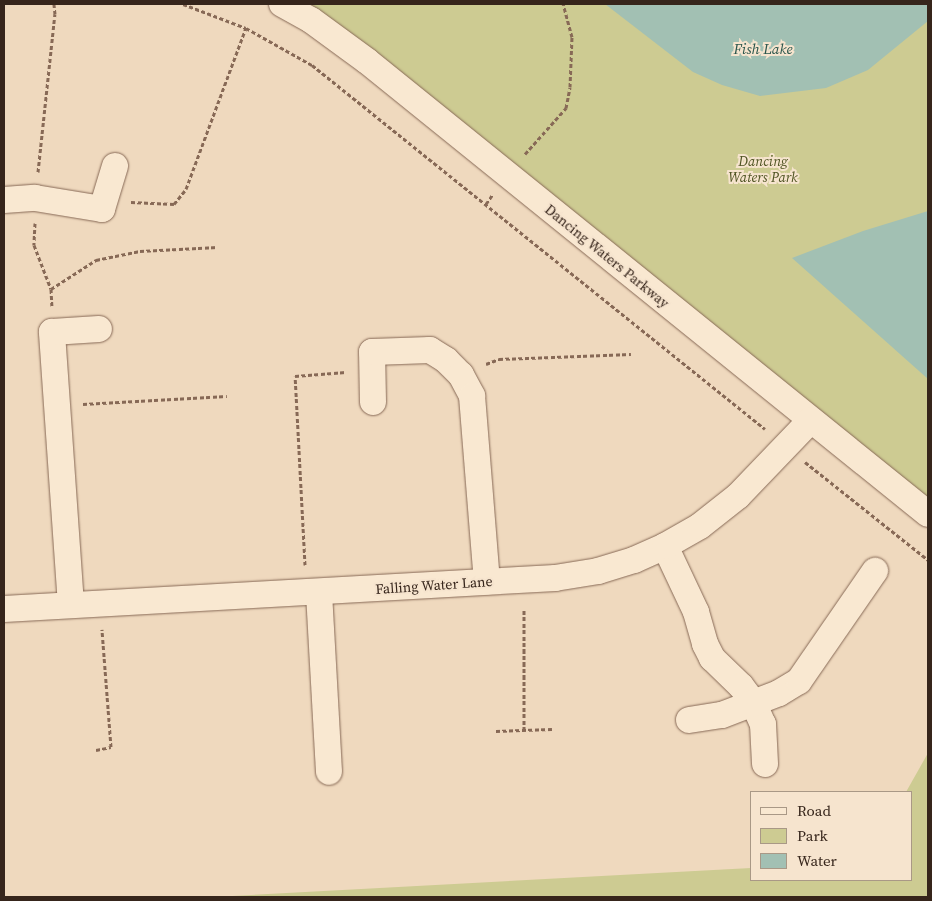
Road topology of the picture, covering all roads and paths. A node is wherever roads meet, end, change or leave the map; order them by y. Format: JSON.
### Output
{"nodes":[{"id":1,"x":54,"y":4,"type":"edge"},
{"id":2,"x":184,"y":4,"type":"edge"},
{"id":3,"x":282,"y":4,"type":"edge"},
{"id":4,"x":563,"y":4,"type":"edge"},
{"id":5,"x":246,"y":28,"type":"junction"},
{"id":6,"x":115,"y":166,"type":"dead end"},
{"id":7,"x":507,"y":175,"type":"junction"},
{"id":8,"x":35,"y":198,"type":"junction"},
{"id":9,"x":4,"y":200,"type":"edge"},
{"id":10,"x":104,"y":200,"type":"junction"},
{"id":11,"x":486,"y":204,"type":"junction"},
{"id":12,"x":218,"y":247,"type":"dead end"},
{"id":13,"x":51,"y":289,"type":"junction"},
{"id":14,"x":99,"y":329,"type":"dead end"},
{"id":15,"x":52,"y":332,"type":"junction"},
{"id":16,"x":631,"y":354,"type":"dead end"},
{"id":17,"x":372,"y":369,"type":"junction"},
{"id":18,"x":461,"y":375,"type":"junction"},
{"id":19,"x":227,"y":396,"type":"dead end"},
{"id":20,"x":373,"y":402,"type":"dead end"},
{"id":21,"x":57,"y":406,"type":"junction"},
{"id":22,"x":811,"y":420,"type":"junction"},
{"id":23,"x":786,"y":446,"type":"junction"},
{"id":24,"x":928,"y":514,"type":"edge"},
{"id":25,"x":665,"y":546,"type":"junction"},
{"id":26,"x":928,"y":560,"type":"edge"},
{"id":27,"x":875,"y":571,"type":"dead end"},
{"id":28,"x":487,"y":581,"type":"junction"},
{"id":29,"x":312,"y":593,"type":"junction"},
{"id":30,"x":99,"y":604,"type":"junction"},
{"id":31,"x":71,"y":605,"type":"junction"},
{"id":32,"x":4,"y":609,"type":"edge"},
{"id":33,"x":524,"y":610,"type":"dead end"},
{"id":34,"x":753,"y":702,"type":"junction"},
{"id":35,"x":689,"y":720,"type":"dead end"},
{"id":36,"x":524,"y":729,"type":"junction"},
{"id":37,"x":552,"y":729,"type":"dead end"},
{"id":38,"x":496,"y":730,"type":"dead end"},
{"id":39,"x":96,"y":750,"type":"dead end"},
{"id":40,"x":765,"y":764,"type":"dead end"},
{"id":41,"x":329,"y":772,"type":"dead end"}],
"edges":[{"from":1,"to":8,"type":"path"},
{"from":2,"to":5,"type":"path"},
{"from":3,"to":7,"type":"street","name":"Dancing Waters Parkway"},
{"from":4,"to":7,"type":"path"},
{"from":5,"to":10,"type":"path"},
{"from":5,"to":11,"type":"path"},
{"from":6,"to":10,"type":"street"},
{"from":7,"to":11,"type":"path"},
{"from":7,"to":22,"type":"street","name":"Dancing Waters Parkway"},
{"from":8,"to":9,"type":"street"},
{"from":8,"to":10,"type":"street"},
{"from":8,"to":13,"type":"path"},
{"from":11,"to":23,"type":"path"},
{"from":12,"to":13,"type":"path"},
{"from":13,"to":15,"type":"path"},
{"from":14,"to":15,"type":"street"},
{"from":15,"to":21,"type":"street"},
{"from":16,"to":18,"type":"path"},
{"from":17,"to":18,"type":"street"},
{"from":17,"to":20,"type":"street"},
{"from":17,"to":29,"type":"path"},
{"from":18,"to":28,"type":"street"},
{"from":19,"to":21,"type":"path"},
{"from":21,"to":31,"type":"street"},
{"from":22,"to":23,"type":"street","name":"Falling Water Lane"},
{"from":22,"to":24,"type":"street","name":"Dancing Waters Parkway"},
{"from":23,"to":25,"type":"street","name":"Falling Water Lane"},
{"from":23,"to":26,"type":"path"},
{"from":25,"to":28,"type":"street","name":"Falling Water Lane"},
{"from":25,"to":34,"type":"street"},
{"from":27,"to":34,"type":"street"},
{"from":28,"to":29,"type":"street","name":"Falling Water Lane"},
{"from":29,"to":30,"type":"street","name":"Falling Water Lane"},
{"from":29,"to":41,"type":"street"},
{"from":30,"to":31,"type":"street","name":"Falling Water Lane"},
{"from":30,"to":39,"type":"path"},
{"from":31,"to":32,"type":"street","name":"Falling Water Lane"},
{"from":33,"to":36,"type":"path"},
{"from":34,"to":35,"type":"street"},
{"from":34,"to":40,"type":"street"},
{"from":36,"to":37,"type":"path"},
{"from":36,"to":38,"type":"path"}]}
